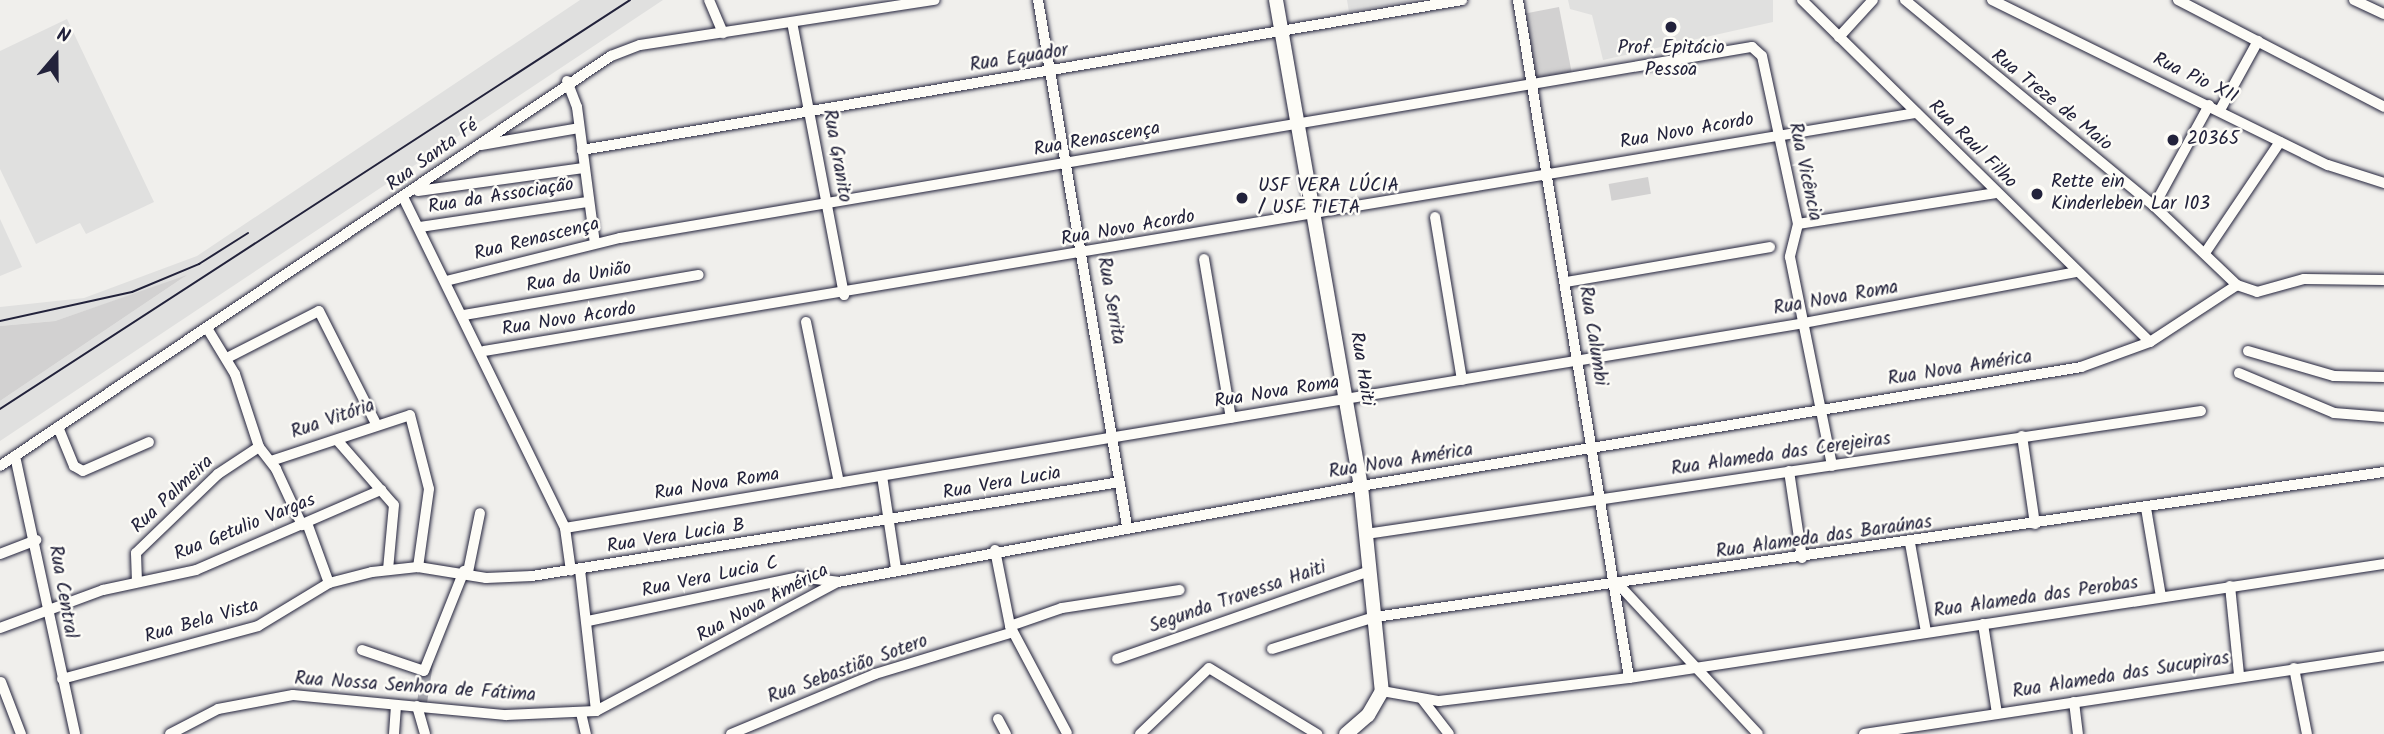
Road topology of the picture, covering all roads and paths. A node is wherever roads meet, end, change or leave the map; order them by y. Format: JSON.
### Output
{"nodes":[{"id":1,"x":709,"y":0,"type":"edge"},
{"id":2,"x":935,"y":0,"type":"edge"},
{"id":3,"x":1038,"y":0,"type":"edge"},
{"id":4,"x":1276,"y":0,"type":"edge"},
{"id":5,"x":1462,"y":0,"type":"edge"},
{"id":6,"x":1518,"y":0,"type":"edge"},
{"id":7,"x":1802,"y":0,"type":"edge"},
{"id":8,"x":1873,"y":0,"type":"edge"},
{"id":9,"x":1905,"y":0,"type":"edge"},
{"id":10,"x":1992,"y":0,"type":"edge"},
{"id":11,"x":2178,"y":0,"type":"edge"},
{"id":12,"x":2354,"y":0,"type":"edge"},
{"id":13,"x":2384,"y":14,"type":"edge"},
{"id":14,"x":792,"y":22,"type":"junction"},
{"id":15,"x":723,"y":33,"type":"junction"},
{"id":16,"x":1281,"y":33,"type":"junction"},
{"id":17,"x":1839,"y":37,"type":"junction"},
{"id":18,"x":2258,"y":41,"type":"junction"},
{"id":19,"x":1756,"y":49,"type":"joint"},
{"id":20,"x":1052,"y":72,"type":"junction"},
{"id":21,"x":567,"y":81,"type":"junction"},
{"id":22,"x":1532,"y":81,"type":"junction"},
{"id":23,"x":2208,"y":105,"type":"junction"},
{"id":24,"x":2384,"y":107,"type":"edge"},
{"id":25,"x":809,"y":109,"type":"junction"},
{"id":26,"x":2220,"y":110,"type":"junction"},
{"id":27,"x":1916,"y":113,"type":"junction"},
{"id":28,"x":1300,"y":124,"type":"junction"},
{"id":29,"x":579,"y":128,"type":"junction"},
{"id":30,"x":1777,"y":133,"type":"junction"},
{"id":31,"x":2280,"y":142,"type":"junction"},
{"id":32,"x":477,"y":146,"type":"junction"},
{"id":33,"x":582,"y":150,"type":"junction"},
{"id":34,"x":1070,"y":163,"type":"junction"},
{"id":35,"x":583,"y":168,"type":"junction"},
{"id":36,"x":1548,"y":175,"type":"junction"},
{"id":37,"x":2384,"y":183,"type":"edge"},
{"id":38,"x":414,"y":192,"type":"junction"},
{"id":39,"x":1995,"y":192,"type":"junction"},
{"id":40,"x":404,"y":199,"type":"junction"},
{"id":41,"x":587,"y":202,"type":"junction"},
{"id":42,"x":827,"y":203,"type":"junction"},
{"id":43,"x":2154,"y":206,"type":"junction"},
{"id":44,"x":1318,"y":212,"type":"junction"},
{"id":45,"x":1434,"y":217,"type":"dead end"},
{"id":46,"x":1798,"y":225,"type":"junction"},
{"id":47,"x":420,"y":228,"type":"junction"},
{"id":48,"x":595,"y":243,"type":"junction"},
{"id":49,"x":1770,"y":247,"type":"dead end"},
{"id":50,"x":2205,"y":253,"type":"junction"},
{"id":51,"x":1084,"y":255,"type":"junction"},
{"id":52,"x":1204,"y":260,"type":"dead end"},
{"id":53,"x":2076,"y":272,"type":"junction"},
{"id":54,"x":699,"y":275,"type":"dead end"},
{"id":55,"x":2384,"y":279,"type":"edge"},
{"id":56,"x":446,"y":281,"type":"junction"},
{"id":57,"x":1566,"y":282,"type":"junction"},
{"id":58,"x":2237,"y":285,"type":"junction"},
{"id":59,"x":844,"y":295,"type":"junction"},
{"id":60,"x":464,"y":315,"type":"junction"},
{"id":61,"x":806,"y":322,"type":"dead end"},
{"id":62,"x":1804,"y":323,"type":"junction"},
{"id":63,"x":206,"y":328,"type":"junction"},
{"id":64,"x":2150,"y":342,"type":"junction"},
{"id":65,"x":484,"y":351,"type":"junction"},
{"id":66,"x":2248,"y":351,"type":"dead end"},
{"id":67,"x":227,"y":358,"type":"junction"},
{"id":68,"x":1579,"y":360,"type":"junction"},
{"id":69,"x":2239,"y":373,"type":"dead end"},
{"id":70,"x":2384,"y":377,"type":"edge"},
{"id":71,"x":1462,"y":380,"type":"junction"},
{"id":72,"x":1346,"y":399,"type":"junction"},
{"id":73,"x":1821,"y":410,"type":"junction"},
{"id":74,"x":2201,"y":411,"type":"dead end"},
{"id":75,"x":2384,"y":417,"type":"edge"},
{"id":76,"x":1231,"y":418,"type":"junction"},
{"id":77,"x":376,"y":424,"type":"junction"},
{"id":78,"x":58,"y":427,"type":"junction"},
{"id":79,"x":2022,"y":436,"type":"junction"},
{"id":80,"x":1115,"y":437,"type":"junction"},
{"id":81,"x":337,"y":440,"type":"junction"},
{"id":82,"x":149,"y":442,"type":"dead end"},
{"id":83,"x":259,"y":447,"type":"junction"},
{"id":84,"x":1594,"y":449,"type":"junction"},
{"id":85,"x":15,"y":456,"type":"junction"},
{"id":86,"x":271,"y":461,"type":"junction"},
{"id":87,"x":0,"y":466,"type":"edge"},
{"id":88,"x":1832,"y":466,"type":"junction"},
{"id":89,"x":1789,"y":471,"type":"junction"},
{"id":90,"x":2384,"y":472,"type":"edge"},
{"id":91,"x":882,"y":475,"type":"junction"},
{"id":92,"x":1120,"y":482,"type":"junction"},
{"id":93,"x":839,"y":483,"type":"junction"},
{"id":94,"x":1361,"y":486,"type":"junction"},
{"id":95,"x":381,"y":490,"type":"junction"},
{"id":96,"x":1602,"y":498,"type":"junction"},
{"id":97,"x":2146,"y":508,"type":"junction"},
{"id":98,"x":480,"y":513,"type":"dead end"},
{"id":99,"x":890,"y":522,"type":"junction"},
{"id":100,"x":305,"y":524,"type":"junction"},
{"id":101,"x":2035,"y":524,"type":"junction"},
{"id":102,"x":1127,"y":527,"type":"junction"},
{"id":103,"x":565,"y":528,"type":"junction"},
{"id":104,"x":1366,"y":534,"type":"junction"},
{"id":105,"x":36,"y":540,"type":"junction"},
{"id":106,"x":1910,"y":543,"type":"junction"},
{"id":107,"x":995,"y":550,"type":"junction"},
{"id":108,"x":0,"y":554,"type":"edge"},
{"id":109,"x":1802,"y":558,"type":"junction"},
{"id":110,"x":2384,"y":564,"type":"edge"},
{"id":111,"x":418,"y":567,"type":"junction"},
{"id":112,"x":895,"y":569,"type":"junction"},
{"id":113,"x":388,"y":570,"type":"junction"},
{"id":114,"x":575,"y":570,"type":"junction"},
{"id":115,"x":466,"y":571,"type":"junction"},
{"id":116,"x":1369,"y":571,"type":"junction"},
{"id":117,"x":137,"y":582,"type":"junction"},
{"id":118,"x":838,"y":582,"type":"junction"},
{"id":119,"x":329,"y":583,"type":"junction"},
{"id":120,"x":1618,"y":586,"type":"junction"},
{"id":121,"x":2230,"y":586,"type":"junction"},
{"id":122,"x":1180,"y":590,"type":"dead end"},
{"id":123,"x":2161,"y":597,"type":"junction"},
{"id":124,"x":45,"y":609,"type":"junction"},
{"id":125,"x":1375,"y":617,"type":"junction"},
{"id":126,"x":589,"y":621,"type":"junction"},
{"id":127,"x":1983,"y":624,"type":"junction"},
{"id":128,"x":0,"y":628,"type":"edge"},
{"id":129,"x":1012,"y":629,"type":"junction"},
{"id":130,"x":1926,"y":632,"type":"junction"},
{"id":131,"x":1272,"y":649,"type":"dead end"},
{"id":132,"x":362,"y":650,"type":"dead end"},
{"id":133,"x":2384,"y":656,"type":"edge"},
{"id":134,"x":1117,"y":659,"type":"dead end"},
{"id":135,"x":1693,"y":668,"type":"junction"},
{"id":136,"x":2294,"y":668,"type":"junction"},
{"id":137,"x":2239,"y":674,"type":"junction"},
{"id":138,"x":1629,"y":678,"type":"junction"},
{"id":139,"x":62,"y":679,"type":"junction"},
{"id":140,"x":1,"y":682,"type":"edge"},
{"id":141,"x":1382,"y":691,"type":"junction"},
{"id":142,"x":1423,"y":699,"type":"junction"},
{"id":143,"x":2074,"y":702,"type":"junction"},
{"id":144,"x":396,"y":705,"type":"junction"},
{"id":145,"x":419,"y":710,"type":"junction"},
{"id":146,"x":596,"y":711,"type":"junction"},
{"id":147,"x":581,"y":713,"type":"junction"},
{"id":148,"x":1997,"y":713,"type":"junction"},
{"id":149,"x":998,"y":719,"type":"dead end"},
{"id":150,"x":1067,"y":733,"type":"edge"},
{"id":151,"x":20,"y":734,"type":"edge"},
{"id":152,"x":75,"y":734,"type":"edge"},
{"id":153,"x":170,"y":734,"type":"edge"},
{"id":154,"x":394,"y":734,"type":"edge"},
{"id":155,"x":425,"y":734,"type":"edge"},
{"id":156,"x":586,"y":734,"type":"edge"},
{"id":157,"x":731,"y":734,"type":"edge"},
{"id":158,"x":1006,"y":734,"type":"edge"},
{"id":159,"x":1140,"y":734,"type":"edge"},
{"id":160,"x":1317,"y":734,"type":"edge"},
{"id":161,"x":1346,"y":734,"type":"edge"},
{"id":162,"x":1448,"y":734,"type":"edge"},
{"id":163,"x":1758,"y":734,"type":"edge"},
{"id":164,"x":1864,"y":734,"type":"edge"},
{"id":165,"x":2078,"y":734,"type":"edge"},
{"id":166,"x":2307,"y":734,"type":"edge"}],
"edges":[{"from":1,"to":15,"type":"street"},
{"from":2,"to":14,"type":"street","name":"Rua Santa Fé"},
{"from":3,"to":20,"type":"street","name":"Rua Serrita"},
{"from":4,"to":16,"type":"street","name":"Rua Haiti"},
{"from":5,"to":16,"type":"street","name":"Rua Equador"},
{"from":6,"to":22,"type":"street","name":"Rua Calumbi"},
{"from":7,"to":17,"type":"street","name":"Rua Raul Filho"},
{"from":8,"to":17,"type":"street"},
{"from":9,"to":43,"type":"street","name":"Rua Treze de Maio"},
{"from":10,"to":23,"type":"street","name":"Rua Pio XII"},
{"from":11,"to":18,"type":"street"},
{"from":12,"to":13,"type":"street"},
{"from":14,"to":15,"type":"street","name":"Rua Santa Fé"},
{"from":14,"to":25,"type":"street","name":"Rua Granito"},
{"from":15,"to":21,"type":"street","name":"Rua Santa Fé"},
{"from":16,"to":20,"type":"street","name":"Rua Equador"},
{"from":16,"to":28,"type":"street","name":"Rua Haiti"},
{"from":17,"to":27,"type":"street","name":"Rua Raul Filho"},
{"from":18,"to":24,"type":"street"},
{"from":18,"to":26,"type":"street"},
{"from":19,"to":22,"type":"street","name":"Rua Renascença"},
{"from":19,"to":30,"type":"street","name":"Rua Vicência"},
{"from":20,"to":25,"type":"street","name":"Rua Equador"},
{"from":20,"to":34,"type":"street","name":"Rua Serrita"},
{"from":21,"to":29,"type":"street"},
{"from":21,"to":32,"type":"street","name":"Rua Santa Fé"},
{"from":22,"to":28,"type":"street","name":"Rua Renascença"},
{"from":22,"to":36,"type":"street","name":"Rua Calumbi"},
{"from":23,"to":26,"type":"street","name":"Rua Pio XII"},
{"from":23,"to":43,"type":"street"},
{"from":25,"to":33,"type":"street","name":"Rua Equador"},
{"from":25,"to":42,"type":"street","name":"Rua Granito"},
{"from":26,"to":31,"type":"street","name":"Rua Pio XII"},
{"from":27,"to":30,"type":"street","name":"Rua Novo Acordo"},
{"from":27,"to":39,"type":"street","name":"Rua Raul Filho"},
{"from":28,"to":34,"type":"street","name":"Rua Renascença"},
{"from":28,"to":44,"type":"street","name":"Rua Haiti"},
{"from":29,"to":32,"type":"street"},
{"from":29,"to":33,"type":"street"},
{"from":30,"to":36,"type":"street","name":"Rua Novo Acordo"},
{"from":30,"to":46,"type":"street","name":"Rua Vicência"},
{"from":31,"to":37,"type":"street","name":"Rua Pio XII"},
{"from":31,"to":50,"type":"street"},
{"from":32,"to":38,"type":"street","name":"Rua Santa Fé"},
{"from":33,"to":35,"type":"street"},
{"from":34,"to":42,"type":"street","name":"Rua Renascença"},
{"from":34,"to":51,"type":"street","name":"Rua Serrita"},
{"from":35,"to":38,"type":"street"},
{"from":35,"to":41,"type":"street"},
{"from":36,"to":44,"type":"street","name":"Rua Novo Acordo"},
{"from":36,"to":57,"type":"street","name":"Rua Calumbi"},
{"from":38,"to":40,"type":"street","name":"Rua Santa Fé"},
{"from":39,"to":46,"type":"street"},
{"from":39,"to":53,"type":"street","name":"Rua Raul Filho"},
{"from":40,"to":47,"type":"street"},
{"from":40,"to":63,"type":"street","name":"Rua Santa Fé"},
{"from":41,"to":47,"type":"street","name":"Rua da Associação"},
{"from":41,"to":48,"type":"street"},
{"from":42,"to":48,"type":"street","name":"Rua Renascença"},
{"from":42,"to":59,"type":"street","name":"Rua Granito"},
{"from":43,"to":50,"type":"street","name":"Rua Treze de Maio"},
{"from":44,"to":51,"type":"street","name":"Rua Novo Acordo"},
{"from":44,"to":72,"type":"street","name":"Rua Haiti"},
{"from":45,"to":71,"type":"street"},
{"from":46,"to":62,"type":"street","name":"Rua Vicência"},
{"from":47,"to":56,"type":"street"},
{"from":48,"to":56,"type":"street","name":"Rua Renascença"},
{"from":49,"to":57,"type":"street"},
{"from":50,"to":58,"type":"street","name":"Rua Treze de Maio"},
{"from":51,"to":59,"type":"street","name":"Rua Novo Acordo"},
{"from":51,"to":80,"type":"street","name":"Rua Serrita"},
{"from":52,"to":76,"type":"street"},
{"from":53,"to":62,"type":"street","name":"Rua Nova Roma"},
{"from":53,"to":64,"type":"street","name":"Rua Raul Filho"},
{"from":54,"to":60,"type":"street","name":"Rua da União"},
{"from":55,"to":58,"type":"street"},
{"from":56,"to":60,"type":"street"},
{"from":57,"to":68,"type":"street","name":"Rua Calumbi"},
{"from":58,"to":64,"type":"street","name":"Rua Nova América"},
{"from":59,"to":65,"type":"street","name":"Rua Novo Acordo"},
{"from":60,"to":65,"type":"street"},
{"from":61,"to":93,"type":"street"},
{"from":62,"to":68,"type":"street","name":"Rua Nova Roma"},
{"from":62,"to":73,"type":"street","name":"Rua Vicência"},
{"from":63,"to":67,"type":"street"},
{"from":63,"to":78,"type":"street","name":"Rua Santa Fé"},
{"from":64,"to":73,"type":"street","name":"Rua Nova América"},
{"from":65,"to":103,"type":"street"},
{"from":66,"to":70,"type":"street"},
{"from":67,"to":77,"type":"street"},
{"from":67,"to":83,"type":"street"},
{"from":68,"to":71,"type":"street","name":"Rua Nova Roma"},
{"from":68,"to":84,"type":"street","name":"Rua Calumbi"},
{"from":69,"to":75,"type":"street"},
{"from":71,"to":72,"type":"street","name":"Rua Nova Roma"},
{"from":72,"to":76,"type":"street","name":"Rua Nova Roma"},
{"from":72,"to":94,"type":"street","name":"Rua Haiti"},
{"from":73,"to":84,"type":"street","name":"Rua Nova América"},
{"from":73,"to":88,"type":"street","name":"Rua Vicência"},
{"from":74,"to":79,"type":"street","name":"Rua Alameda das Cerejeiras"},
{"from":76,"to":80,"type":"street","name":"Rua Nova Roma"},
{"from":77,"to":81,"type":"street","name":"Rua Vitória"},
{"from":77,"to":111,"type":"street","name":"Rua Vitória"},
{"from":78,"to":82,"type":"street"},
{"from":78,"to":85,"type":"street","name":"Rua Santa Fé"},
{"from":79,"to":88,"type":"street","name":"Rua Alameda das Cerejeiras"},
{"from":79,"to":101,"type":"street"},
{"from":80,"to":91,"type":"street","name":"Rua Nova Roma"},
{"from":80,"to":92,"type":"street","name":"Rua Serrita"},
{"from":81,"to":86,"type":"street","name":"Rua Vitória"},
{"from":81,"to":95,"type":"street"},
{"from":83,"to":86,"type":"street"},
{"from":83,"to":117,"type":"street","name":"Rua Palmeira"},
{"from":84,"to":94,"type":"street","name":"Rua Nova América"},
{"from":84,"to":96,"type":"street","name":"Rua Calumbi"},
{"from":85,"to":87,"type":"street","name":"Rua Santa Fé"},
{"from":85,"to":105,"type":"street","name":"Rua Central"},
{"from":86,"to":100,"type":"street"},
{"from":88,"to":89,"type":"street","name":"Rua Alameda das Cerejeiras"},
{"from":89,"to":96,"type":"street","name":"Rua Alameda das Cerejeiras"},
{"from":89,"to":109,"type":"street"},
{"from":90,"to":97,"type":"street","name":"Rua Alameda das Baraúnas"},
{"from":91,"to":93,"type":"street","name":"Rua Nova Roma"},
{"from":91,"to":99,"type":"street"},
{"from":92,"to":99,"type":"street","name":"Rua Vera Lucia"},
{"from":92,"to":102,"type":"street","name":"Rua Serrita"},
{"from":93,"to":103,"type":"street","name":"Rua Nova Roma"},
{"from":94,"to":102,"type":"street","name":"Rua Nova América"},
{"from":94,"to":104,"type":"street","name":"Rua Haiti"},
{"from":95,"to":100,"type":"street","name":"Rua Getulio Vargas"},
{"from":95,"to":113,"type":"street"},
{"from":96,"to":104,"type":"street","name":"Rua Alameda das Cerejeiras"},
{"from":96,"to":120,"type":"street","name":"Rua Calumbi"},
{"from":97,"to":101,"type":"street","name":"Rua Alameda das Baraúnas"},
{"from":97,"to":123,"type":"street"},
{"from":98,"to":115,"type":"street"},
{"from":99,"to":112,"type":"street"},
{"from":99,"to":114,"type":"street","name":"Rua Vera Lucia B"},
{"from":100,"to":117,"type":"street","name":"Rua Getulio Vargas"},
{"from":100,"to":119,"type":"street"},
{"from":101,"to":106,"type":"street","name":"Rua Alameda das Baraúnas"},
{"from":102,"to":107,"type":"street","name":"Rua Nova América"},
{"from":103,"to":114,"type":"street"},
{"from":104,"to":116,"type":"street","name":"Rua Haiti"},
{"from":105,"to":108,"type":"street"},
{"from":105,"to":124,"type":"street","name":"Rua Central"},
{"from":106,"to":109,"type":"street","name":"Rua Alameda das Baraúnas"},
{"from":106,"to":130,"type":"street"},
{"from":107,"to":112,"type":"street","name":"Rua Nova América"},
{"from":107,"to":129,"type":"street"},
{"from":109,"to":120,"type":"street","name":"Rua Alameda das Baraúnas"},
{"from":110,"to":121,"type":"street","name":"Rua Alameda das Perobas"},
{"from":111,"to":113,"type":"street","name":"Rua Bela Vista"},
{"from":111,"to":115,"type":"street","name":"Rua Bela Vista"},
{"from":112,"to":118,"type":"street","name":"Rua Nova América"},
{"from":113,"to":119,"type":"street","name":"Rua Bela Vista"},
{"from":114,"to":115,"type":"street","name":"Rua Vera Lucia B"},
{"from":114,"to":126,"type":"street"},
{"from":115,"to":132,"type":"street"},
{"from":116,"to":125,"type":"street","name":"Rua Haiti"},
{"from":116,"to":134,"type":"street","name":"Segunda Travessa Haiti"},
{"from":117,"to":124,"type":"street","name":"Rua Getulio Vargas"},
{"from":118,"to":126,"type":"street","name":"Rua Vera Lucia C"},
{"from":118,"to":146,"type":"street","name":"Rua Nova América"},
{"from":119,"to":139,"type":"street","name":"Rua Bela Vista"},
{"from":120,"to":125,"type":"street","name":"Rua Alameda das Baraúnas"},
{"from":120,"to":135,"type":"street"},
{"from":120,"to":138,"type":"street","name":"Rua Calumbi"},
{"from":121,"to":123,"type":"street","name":"Rua Alameda das Perobas"},
{"from":121,"to":137,"type":"street"},
{"from":122,"to":129,"type":"street","name":"Rua Sebastião Sotero"},
{"from":123,"to":127,"type":"street","name":"Rua Alameda das Perobas"},
{"from":124,"to":128,"type":"street","name":"Rua Getulio Vargas"},
{"from":124,"to":139,"type":"street","name":"Rua Central"},
{"from":125,"to":131,"type":"street","name":"Rua Alameda das Baraúnas"},
{"from":125,"to":141,"type":"street","name":"Rua Haiti"},
{"from":126,"to":146,"type":"street"},
{"from":127,"to":130,"type":"street","name":"Rua Alameda das Perobas"},
{"from":127,"to":148,"type":"street"},
{"from":129,"to":150,"type":"street"},
{"from":129,"to":157,"type":"street","name":"Rua Sebastião Sotero"},
{"from":130,"to":135,"type":"street","name":"Rua Alameda das Perobas"},
{"from":133,"to":136,"type":"street","name":"Rua Alameda das Sucupiras"},
{"from":135,"to":138,"type":"street","name":"Rua Alameda das Perobas"},
{"from":135,"to":163,"type":"street"},
{"from":136,"to":137,"type":"street","name":"Rua Alameda das Sucupiras"},
{"from":136,"to":166,"type":"street"},
{"from":137,"to":143,"type":"street","name":"Rua Alameda das Sucupiras"},
{"from":138,"to":142,"type":"street","name":"Rua Alameda das Perobas"},
{"from":139,"to":152,"type":"street","name":"Rua Central"},
{"from":140,"to":151,"type":"street"},
{"from":141,"to":142,"type":"street","name":"Rua Alameda das Perobas"},
{"from":141,"to":161,"type":"street"},
{"from":142,"to":162,"type":"street"},
{"from":143,"to":148,"type":"street","name":"Rua Alameda das Sucupiras"},
{"from":143,"to":165,"type":"street"},
{"from":144,"to":145,"type":"street","name":"Rua Nossa Senhora de Fátima"},
{"from":144,"to":153,"type":"street","name":"Rua Nossa Senhora de Fátima"},
{"from":144,"to":154,"type":"street"},
{"from":145,"to":147,"type":"street","name":"Rua Nossa Senhora de Fátima"},
{"from":145,"to":155,"type":"street"},
{"from":146,"to":147,"type":"street","name":"Rua Nova América"},
{"from":147,"to":156,"type":"street"},
{"from":148,"to":164,"type":"street","name":"Rua Alameda das Sucupiras"},
{"from":149,"to":158,"type":"street"},
{"from":159,"to":160,"type":"street"}]}
